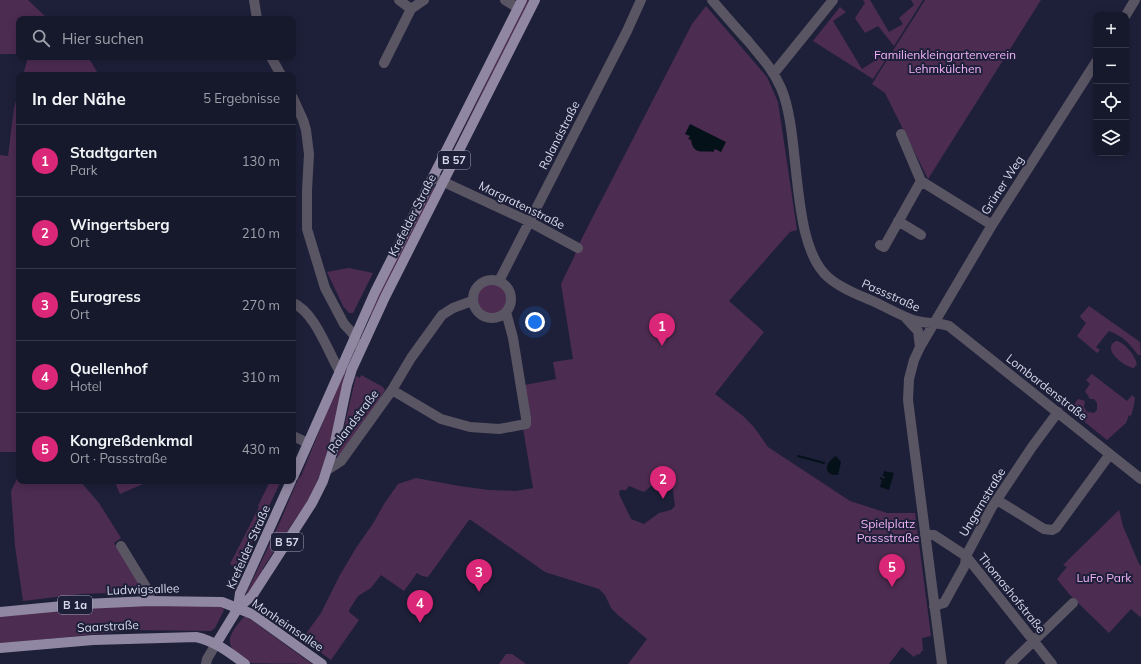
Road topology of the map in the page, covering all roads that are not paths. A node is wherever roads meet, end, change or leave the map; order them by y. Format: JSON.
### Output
{"nodes":[{"id":1,"x":254,"y":0,"type":"edge"},
{"id":2,"x":399,"y":0,"type":"edge"},
{"id":3,"x":424,"y":0,"type":"edge"},
{"id":4,"x":505,"y":0,"type":"edge"},
{"id":5,"x":535,"y":0,"type":"edge"},
{"id":6,"x":641,"y":0,"type":"edge"},
{"id":7,"x":712,"y":0,"type":"edge"},
{"id":8,"x":833,"y":0,"type":"edge"},
{"id":9,"x":1135,"y":0,"type":"edge"},
{"id":10,"x":520,"y":4,"type":"edge"},
{"id":11,"x":412,"y":9,"type":"junction"},
{"id":12,"x":1128,"y":12,"type":"edge"},
{"id":13,"x":257,"y":16,"type":"edge"},
{"id":14,"x":273,"y":60,"type":"edge"},
{"id":15,"x":384,"y":63,"type":"dead end"},
{"id":16,"x":1093,"y":67,"type":"edge"},
{"id":17,"x":279,"y":72,"type":"edge"},
{"id":18,"x":774,"y":73,"type":"junction"},
{"id":19,"x":296,"y":105,"type":"edge"},
{"id":20,"x":901,"y":134,"type":"dead end"},
{"id":21,"x":433,"y":177,"type":"junction"},
{"id":22,"x":921,"y":181,"type":"junction"},
{"id":23,"x":443,"y":182,"type":"junction"},
{"id":24,"x":898,"y":221,"type":"junction"},
{"id":25,"x":530,"y":222,"type":"junction"},
{"id":26,"x":992,"y":225,"type":"junction"},
{"id":27,"x":922,"y":235,"type":"dead end"},
{"id":28,"x":880,"y":245,"type":"dead end"},
{"id":29,"x":578,"y":248,"type":"dead end"},
{"id":30,"x":499,"y":281,"type":"junction"},
{"id":31,"x":472,"y":302,"type":"junction"},
{"id":32,"x":296,"y":305,"type":"edge"},
{"id":33,"x":506,"y":312,"type":"junction"},
{"id":34,"x":903,"y":315,"type":"junction"},
{"id":35,"x":933,"y":323,"type":"junction"},
{"id":36,"x":355,"y":336,"type":"junction"},
{"id":37,"x":920,"y":347,"type":"junction"},
{"id":38,"x":357,"y":358,"type":"junction"},
{"id":39,"x":340,"y":372,"type":"junction"},
{"id":40,"x":392,"y":390,"type":"junction"},
{"id":41,"x":1058,"y":412,"type":"junction"},
{"id":42,"x":296,"y":437,"type":"edge"},
{"id":43,"x":308,"y":443,"type":"junction"},
{"id":44,"x":1110,"y":454,"type":"junction"},
{"id":45,"x":327,"y":470,"type":"junction"},
{"id":46,"x":296,"y":471,"type":"edge"},
{"id":47,"x":1141,"y":479,"type":"edge"},
{"id":48,"x":290,"y":484,"type":"edge"},
{"id":49,"x":997,"y":500,"type":"junction"},
{"id":50,"x":925,"y":535,"type":"junction"},
{"id":51,"x":121,"y":546,"type":"dead end"},
{"id":52,"x":966,"y":556,"type":"junction"},
{"id":53,"x":150,"y":601,"type":"junction"},
{"id":54,"x":1073,"y":603,"type":"dead end"},
{"id":55,"x":934,"y":606,"type":"junction"},
{"id":56,"x":238,"y":608,"type":"junction"},
{"id":57,"x":0,"y":612,"type":"edge"},
{"id":58,"x":1034,"y":641,"type":"junction"},
{"id":59,"x":216,"y":644,"type":"junction"},
{"id":60,"x":0,"y":648,"type":"edge"},
{"id":61,"x":205,"y":662,"type":"edge"},
{"id":62,"x":245,"y":664,"type":"edge"},
{"id":63,"x":322,"y":664,"type":"edge"},
{"id":64,"x":942,"y":664,"type":"edge"},
{"id":65,"x":1010,"y":664,"type":"edge"},
{"id":66,"x":1052,"y":664,"type":"edge"}],
"edges":[{"from":1,"to":13,"type":"street"},
{"from":2,"to":11,"type":"street"},
{"from":3,"to":11,"type":"street"},
{"from":4,"to":10,"type":"street"},
{"from":5,"to":23,"type":"main road","name":"Krefelder Straße","number":"B 57"},
{"from":6,"to":25,"type":"street","name":"Rolandstraße"},
{"from":7,"to":18,"type":"street","name":"Passstraße"},
{"from":8,"to":18,"type":"street"},
{"from":9,"to":12,"type":"street"},
{"from":10,"to":21,"type":"main road","name":"Krefelder Straße","number":"B 57"},
{"from":11,"to":15,"type":"street"},
{"from":14,"to":17,"type":"street"},
{"from":16,"to":26,"type":"street","name":"Grüner Weg"},
{"from":18,"to":34,"type":"street","name":"Passstraße"},
{"from":19,"to":36,"type":"street"},
{"from":20,"to":22,"type":"street"},
{"from":21,"to":23,"type":"street","name":"Margratenstraße"},
{"from":21,"to":36,"type":"main road","name":"Krefelder Straße","number":"B 57"},
{"from":22,"to":24,"type":"street"},
{"from":22,"to":26,"type":"street"},
{"from":23,"to":25,"type":"street","name":"Margratenstraße"},
{"from":23,"to":38,"type":"main road","name":"Krefelder Straße","number":"B 57"},
{"from":24,"to":27,"type":"street"},
{"from":24,"to":28,"type":"street"},
{"from":25,"to":29,"type":"street","name":"Margratenstraße"},
{"from":25,"to":30,"type":"street","name":"Rolandstraße"},
{"from":26,"to":35,"type":"street","name":"Grüner Weg"},
{"from":30,"to":31,"type":"street"},
{"from":30,"to":33,"type":"street"},
{"from":31,"to":33,"type":"street"},
{"from":31,"to":40,"type":"street","name":"Rolandstraße"},
{"from":32,"to":39,"type":"street"},
{"from":33,"to":40,"type":"street"},
{"from":34,"to":35,"type":"street","name":"Passstraße"},
{"from":34,"to":37,"type":"street"},
{"from":35,"to":37,"type":"street"},
{"from":35,"to":41,"type":"street","name":"Lombardenstraße"},
{"from":36,"to":38,"type":"street","name":"Krefelder Straße"},
{"from":36,"to":39,"type":"main road","name":"Krefelder Straße","number":"B 57"},
{"from":37,"to":50,"type":"street"},
{"from":38,"to":45,"type":"main road","name":"Krefelder Straße","number":"B 57"},
{"from":39,"to":43,"type":"main road","name":"Krefelder Straße","number":"B 57"},
{"from":40,"to":45,"type":"street","name":"Rolandstraße"},
{"from":41,"to":44,"type":"street","name":"Lombardenstraße"},
{"from":41,"to":49,"type":"street","name":"Ungarnstraße"},
{"from":42,"to":43,"type":"street"},
{"from":43,"to":46,"type":"main road","name":"Krefelder Straße","number":"B 57"},
{"from":44,"to":47,"type":"street","name":"Lombardenstraße"},
{"from":44,"to":49,"type":"street"},
{"from":45,"to":56,"type":"main road","name":"Rolandstraße","number":"B 57"},
{"from":48,"to":56,"type":"main road","name":"Krefelder Straße","number":"B 57"},
{"from":49,"to":52,"type":"street","name":"Ungarnstraße"},
{"from":50,"to":52,"type":"street","name":"Thomashofstraße"},
{"from":50,"to":55,"type":"street"},
{"from":51,"to":53,"type":"street"},
{"from":52,"to":55,"type":"street","name":"Ungarnstraße"},
{"from":52,"to":58,"type":"street","name":"Thomashofstraße"},
{"from":53,"to":56,"type":"main road","name":"Ludwigsallee","number":"B 1a"},
{"from":53,"to":57,"type":"main road","name":"Ludwigsallee","number":"B 1a"},
{"from":54,"to":58,"type":"street"},
{"from":55,"to":64,"type":"street"},
{"from":56,"to":59,"type":"main road","name":"Krefelder Straße","number":"B 57"},
{"from":56,"to":63,"type":"main road","name":"Monheimsallee","number":"B 1a"},
{"from":58,"to":65,"type":"street"},
{"from":58,"to":66,"type":"street","name":"Thomashofstraße"},
{"from":59,"to":60,"type":"main road","name":"Saarstraße"},
{"from":59,"to":61,"type":"street"},
{"from":59,"to":62,"type":"main road"}]}
